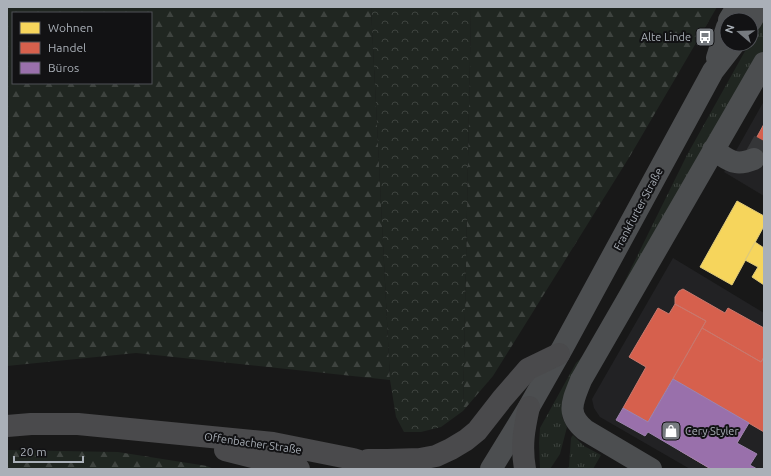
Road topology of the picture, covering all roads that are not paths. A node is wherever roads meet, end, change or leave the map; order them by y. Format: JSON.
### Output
{"nodes":[{"id":1,"x":719,"y":52,"type":"edge"},
{"id":2,"x":728,"y":52,"type":"edge"},
{"id":3,"x":764,"y":62,"type":"edge"},
{"id":4,"x":713,"y":71,"type":"junction"},
{"id":5,"x":758,"y":88,"type":"edge"},
{"id":6,"x":713,"y":150,"type":"junction"},
{"id":7,"x":754,"y":159,"type":"dead end"},
{"id":8,"x":608,"y":333,"type":"junction"},
{"id":9,"x":561,"y":351,"type":"junction"},
{"id":10,"x":529,"y":407,"type":"junction"},
{"id":11,"x":7,"y":426,"type":"edge"},
{"id":12,"x":144,"y":430,"type":"junction"},
{"id":13,"x":352,"y":459,"type":"junction"},
{"id":14,"x":299,"y":469,"type":"edge"},
{"id":15,"x":385,"y":469,"type":"edge"},
{"id":16,"x":491,"y":469,"type":"edge"},
{"id":17,"x":525,"y":469,"type":"edge"},
{"id":18,"x":651,"y":469,"type":"edge"}],
"edges":[{"from":1,"to":4,"type":"street","name":"Frankfurter Straße"},
{"from":2,"to":4,"type":"street","name":"Frankfurter Straße"},
{"from":3,"to":5,"type":"street"},
{"from":4,"to":9,"type":"street","name":"Frankfurter Straße"},
{"from":5,"to":6,"type":"street"},
{"from":6,"to":7,"type":"street"},
{"from":6,"to":8,"type":"street"},
{"from":8,"to":9,"type":"street"},
{"from":8,"to":18,"type":"street"},
{"from":9,"to":10,"type":"street","name":"Frankfurter Straße"},
{"from":9,"to":13,"type":"main road"},
{"from":10,"to":16,"type":"street","name":"Frankfurter Straße"},
{"from":10,"to":17,"type":"main road"},
{"from":11,"to":12,"type":"main road","name":"Offenbacher Straße"},
{"from":12,"to":13,"type":"main road","name":"Offenbacher Straße"},
{"from":12,"to":14,"type":"main road","name":"Offenbacher Straße"},
{"from":13,"to":15,"type":"main road","name":"Offenbacher Straße"}]}
